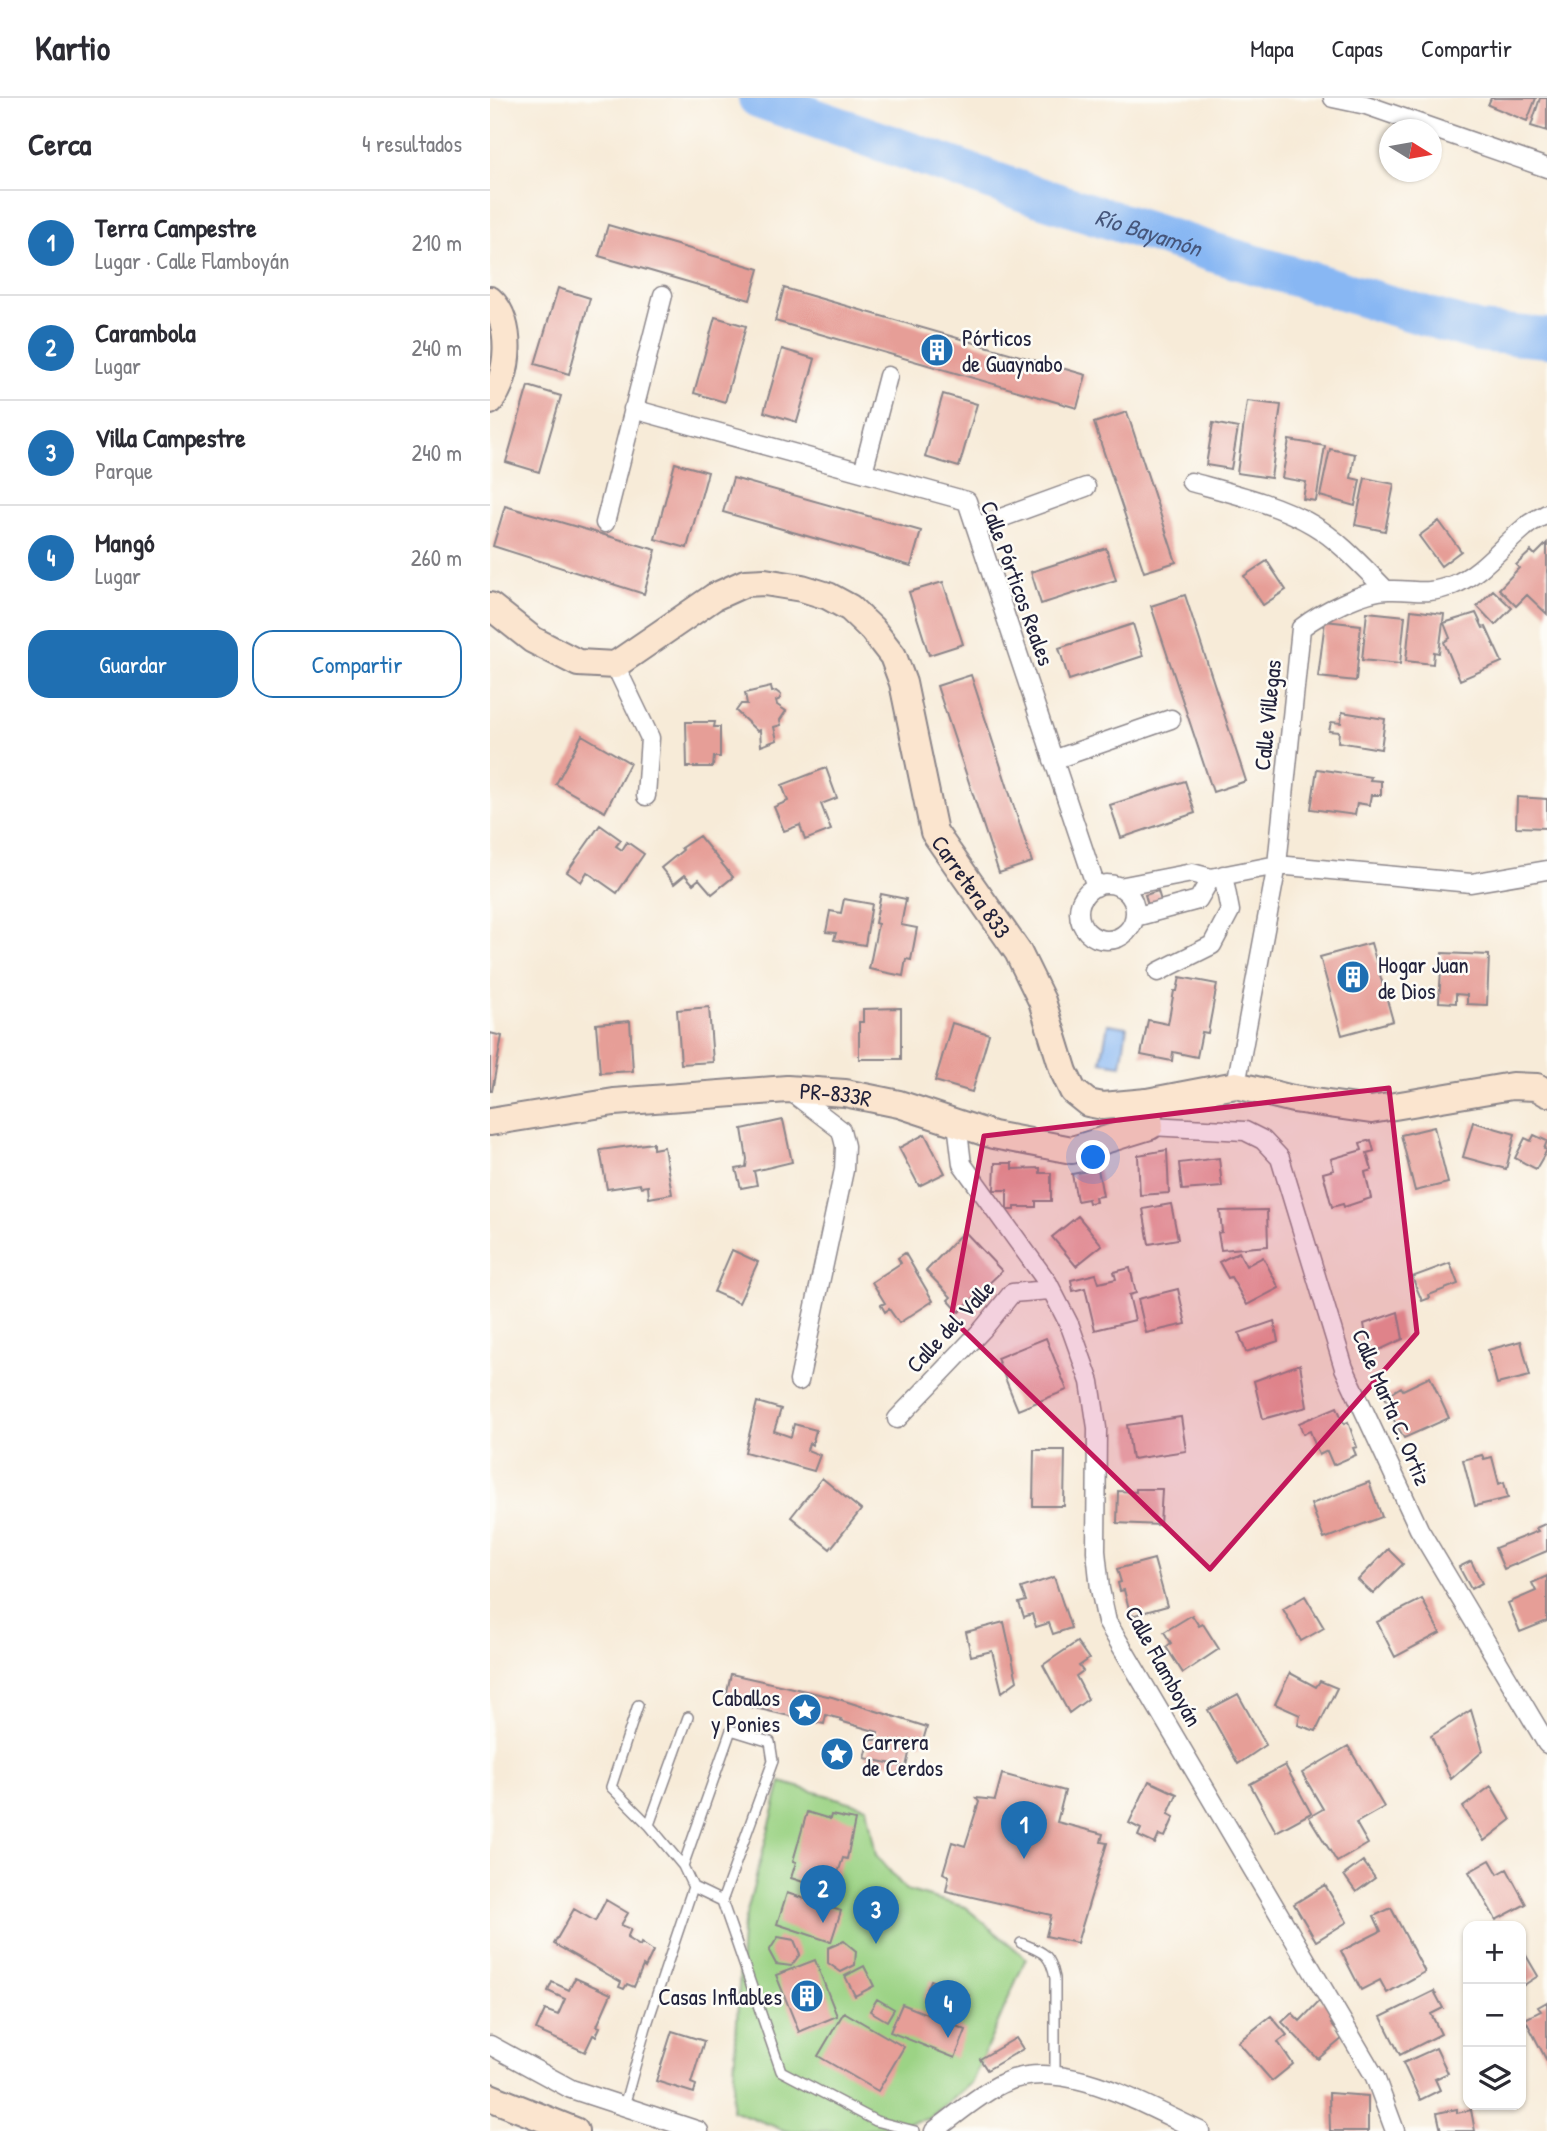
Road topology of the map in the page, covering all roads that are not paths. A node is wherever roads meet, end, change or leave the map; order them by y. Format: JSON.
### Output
{"nodes":[{"id":1,"x":1333,"y":98,"type":"edge"},
{"id":2,"x":1367,"y":102,"type":"edge"},
{"id":3,"x":1547,"y":168,"type":"edge"},
{"id":4,"x":663,"y":295,"type":"dead end"},
{"id":5,"x":490,"y":300,"type":"edge"},
{"id":6,"x":888,"y":376,"type":"dead end"},
{"id":7,"x":490,"y":401,"type":"edge"},
{"id":8,"x":633,"y":409,"type":"junction"},
{"id":9,"x":863,"y":472,"type":"junction"},
{"id":10,"x":1191,"y":482,"type":"dead end"},
{"id":11,"x":1086,"y":487,"type":"dead end"},
{"id":12,"x":1547,"y":514,"type":"edge"},
{"id":13,"x":605,"y":523,"type":"dead end"},
{"id":14,"x":976,"y":527,"type":"junction"},
{"id":15,"x":1386,"y":590,"type":"junction"},
{"id":16,"x":490,"y":606,"type":"edge"},
{"id":17,"x":615,"y":665,"type":"junction"},
{"id":18,"x":1171,"y":719,"type":"dead end"},
{"id":19,"x":1053,"y":760,"type":"junction"},
{"id":20,"x":646,"y":796,"type":"dead end"},
{"id":21,"x":1277,"y":864,"type":"junction"},
{"id":22,"x":1547,"y":870,"type":"edge"},
{"id":23,"x":1217,"y":877,"type":"junction"},
{"id":24,"x":1096,"y":887,"type":"junction"},
{"id":25,"x":1119,"y":887,"type":"junction"},
{"id":26,"x":1135,"y":917,"type":"junction"},
{"id":27,"x":1158,"y":972,"type":"dead end"},
{"id":28,"x":1236,"y":1085,"type":"junction"},
{"id":29,"x":787,"y":1089,"type":"junction"},
{"id":30,"x":1547,"y":1093,"type":"edge"},
{"id":31,"x":1148,"y":1114,"type":"junction"},
{"id":32,"x":490,"y":1122,"type":"edge"},
{"id":33,"x":957,"y":1122,"type":"junction"},
{"id":34,"x":1051,"y":1290,"type":"junction"},
{"id":35,"x":799,"y":1381,"type":"dead end"},
{"id":36,"x":897,"y":1419,"type":"dead end"},
{"id":37,"x":638,"y":1705,"type":"dead end"},
{"id":38,"x":688,"y":1717,"type":"dead end"},
{"id":39,"x":1547,"y":1744,"type":"edge"},
{"id":40,"x":649,"y":1825,"type":"junction"},
{"id":41,"x":683,"y":1866,"type":"junction"},
{"id":42,"x":693,"y":1887,"type":"junction"},
{"id":43,"x":722,"y":1901,"type":"junction"},
{"id":44,"x":1021,"y":1943,"type":"dead end"},
{"id":45,"x":490,"y":2045,"type":"edge"},
{"id":46,"x":1055,"y":2076,"type":"junction"},
{"id":47,"x":490,"y":2097,"type":"edge"},
{"id":48,"x":624,"y":2106,"type":"junction"},
{"id":49,"x":575,"y":2131,"type":"edge"},
{"id":50,"x":699,"y":2131,"type":"edge"},
{"id":51,"x":915,"y":2131,"type":"edge"},
{"id":52,"x":934,"y":2131,"type":"edge"},
{"id":53,"x":1200,"y":2131,"type":"edge"},
{"id":54,"x":1395,"y":2131,"type":"edge"}],
"edges":[{"from":1,"to":2,"type":"street"},
{"from":2,"to":3,"type":"street"},
{"from":4,"to":8,"type":"street"},
{"from":5,"to":7,"type":"street"},
{"from":6,"to":9,"type":"street"},
{"from":8,"to":9,"type":"street","name":"Calle Pórticos Reales"},
{"from":8,"to":13,"type":"street"},
{"from":9,"to":14,"type":"street","name":"Calle Pórticos Reales"},
{"from":10,"to":15,"type":"street"},
{"from":11,"to":14,"type":"street"},
{"from":12,"to":15,"type":"street","name":"Calle Villegas"},
{"from":14,"to":19,"type":"street","name":"Calle Pórticos Reales"},
{"from":15,"to":21,"type":"street","name":"Calle Villegas"},
{"from":16,"to":17,"type":"street"},
{"from":17,"to":20,"type":"street"},
{"from":17,"to":31,"type":"street","name":"Carretera 833"},
{"from":18,"to":19,"type":"street"},
{"from":19,"to":24,"type":"street","name":"Calle Pórticos Reales"},
{"from":21,"to":22,"type":"street"},
{"from":21,"to":23,"type":"street"},
{"from":21,"to":28,"type":"street","name":"Calle Villegas"},
{"from":23,"to":25,"type":"street"},
{"from":23,"to":26,"type":"street"},
{"from":23,"to":27,"type":"street"},
{"from":24,"to":25,"type":"street"},
{"from":24,"to":26,"type":"street"},
{"from":25,"to":26,"type":"street"},
{"from":28,"to":30,"type":"street","name":"Carretera 833"},
{"from":28,"to":31,"type":"street","name":"Carretera 833"},
{"from":29,"to":32,"type":"street","name":"PR-833R","number":"PR-833R"},
{"from":29,"to":33,"type":"street","name":"PR-833R","number":"PR-833R"},
{"from":29,"to":35,"type":"street"},
{"from":31,"to":33,"type":"street","name":"PR-833R","number":"PR-833R"},
{"from":31,"to":39,"type":"street","name":"Calle Marta C. Ortiz"},
{"from":33,"to":34,"type":"street","name":"Calle Flamboyán"},
{"from":34,"to":36,"type":"street","name":"Calle del Valle"},
{"from":34,"to":54,"type":"street","name":"Calle Flamboyán"},
{"from":37,"to":40,"type":"lane"},
{"from":38,"to":40,"type":"lane"},
{"from":40,"to":41,"type":"lane"},
{"from":41,"to":42,"type":"lane"},
{"from":41,"to":43,"type":"lane"},
{"from":42,"to":43,"type":"lane"},
{"from":42,"to":48,"type":"lane"},
{"from":43,"to":51,"type":"lane"},
{"from":44,"to":46,"type":"lane"},
{"from":45,"to":48,"type":"street"},
{"from":46,"to":52,"type":"street"},
{"from":46,"to":53,"type":"street"},
{"from":47,"to":49,"type":"street"},
{"from":48,"to":50,"type":"street"}]}
